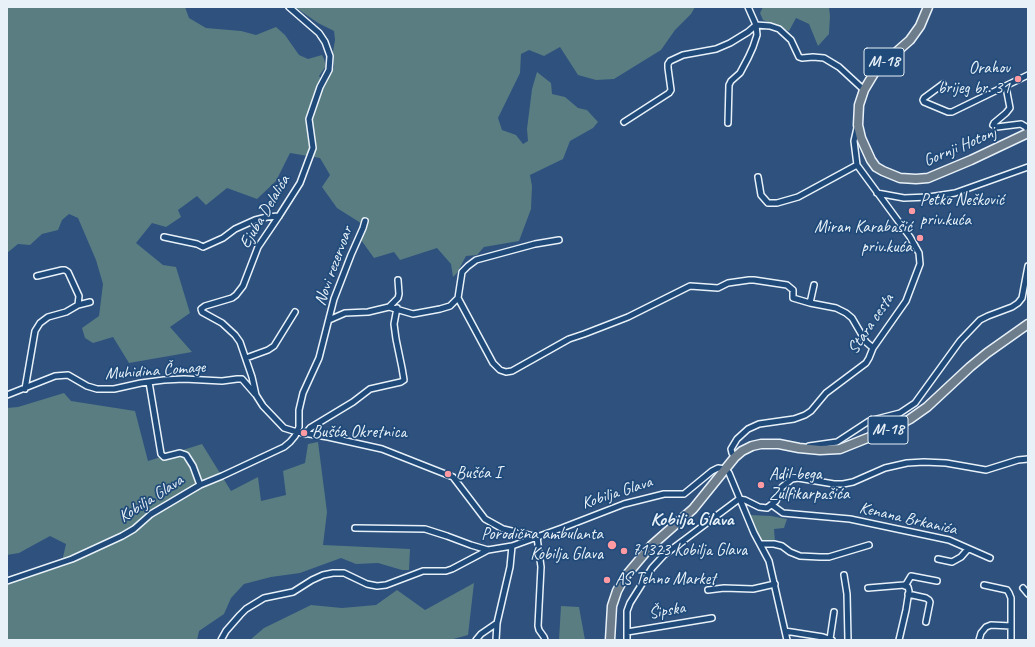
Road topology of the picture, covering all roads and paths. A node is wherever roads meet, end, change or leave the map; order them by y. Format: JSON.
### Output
{"nodes":[{"id":1,"x":289,"y":7,"type":"edge"},
{"id":2,"x":748,"y":7,"type":"edge"},
{"id":3,"x":928,"y":7,"type":"edge"},
{"id":4,"x":756,"y":25,"type":"junction"},
{"id":5,"x":1028,"y":76,"type":"edge"},
{"id":6,"x":943,"y":84,"type":"dead end"},
{"id":7,"x":1006,"y":86,"type":"junction"},
{"id":8,"x":864,"y":90,"type":"junction"},
{"id":9,"x":624,"y":122,"type":"dead end"},
{"id":10,"x":728,"y":123,"type":"dead end"},
{"id":11,"x":858,"y":126,"type":"junction"},
{"id":12,"x":1028,"y":132,"type":"edge"},
{"id":13,"x":857,"y":165,"type":"junction"},
{"id":14,"x":1028,"y":167,"type":"edge"},
{"id":15,"x":758,"y":177,"type":"dead end"},
{"id":16,"x":877,"y":193,"type":"junction"},
{"id":17,"x":279,"y":216,"type":"junction"},
{"id":18,"x":365,"y":221,"type":"dead end"},
{"id":19,"x":164,"y":237,"type":"dead end"},
{"id":20,"x":559,"y":240,"type":"dead end"},
{"id":21,"x":1028,"y":266,"type":"edge"},
{"id":22,"x":37,"y":276,"type":"dead end"},
{"id":23,"x":398,"y":280,"type":"dead end"},
{"id":24,"x":814,"y":285,"type":"dead end"},
{"id":25,"x":458,"y":298,"type":"junction"},
{"id":26,"x":90,"y":302,"type":"dead end"},
{"id":27,"x":810,"y":303,"type":"junction"},
{"id":28,"x":78,"y":305,"type":"junction"},
{"id":29,"x":389,"y":307,"type":"junction"},
{"id":30,"x":397,"y":308,"type":"junction"},
{"id":31,"x":296,"y":312,"type":"dead end"},
{"id":32,"x":329,"y":320,"type":"junction"},
{"id":33,"x":1028,"y":324,"type":"edge"},
{"id":34,"x":873,"y":348,"type":"junction"},
{"id":35,"x":246,"y":358,"type":"junction"},
{"id":36,"x":149,"y":382,"type":"junction"},
{"id":37,"x":25,"y":389,"type":"junction"},
{"id":38,"x":256,"y":395,"type":"junction"},
{"id":39,"x":7,"y":396,"type":"edge"},
{"id":40,"x":297,"y":432,"type":"junction"},
{"id":41,"x":305,"y":434,"type":"junction"},
{"id":42,"x":799,"y":448,"type":"junction"},
{"id":43,"x":736,"y":457,"type":"junction"},
{"id":44,"x":1028,"y":458,"type":"edge"},
{"id":45,"x":725,"y":469,"type":"junction"},
{"id":46,"x":200,"y":485,"type":"junction"},
{"id":47,"x":739,"y":499,"type":"junction"},
{"id":48,"x":772,"y":505,"type":"junction"},
{"id":49,"x":355,"y":528,"type":"dead end"},
{"id":50,"x":537,"y":537,"type":"junction"},
{"id":51,"x":760,"y":544,"type":"junction"},
{"id":52,"x":869,"y":545,"type":"dead end"},
{"id":53,"x":512,"y":546,"type":"junction"},
{"id":54,"x":968,"y":549,"type":"junction"},
{"id":55,"x":488,"y":550,"type":"junction"},
{"id":56,"x":990,"y":558,"type":"dead end"},
{"id":57,"x":938,"y":559,"type":"dead end"},
{"id":58,"x":844,"y":575,"type":"dead end"},
{"id":59,"x":7,"y":581,"type":"edge"},
{"id":60,"x":937,"y":581,"type":"dead end"},
{"id":61,"x":775,"y":584,"type":"junction"},
{"id":62,"x":984,"y":585,"type":"dead end"},
{"id":63,"x":905,"y":586,"type":"junction"},
{"id":64,"x":868,"y":588,"type":"dead end"},
{"id":65,"x":1023,"y":588,"type":"dead end"},
{"id":66,"x":708,"y":590,"type":"dead end"},
{"id":67,"x":908,"y":594,"type":"junction"},
{"id":68,"x":1028,"y":594,"type":"edge"},
{"id":69,"x":834,"y":612,"type":"dead end"},
{"id":70,"x":712,"y":618,"type":"dead end"},
{"id":71,"x":926,"y":622,"type":"dead end"},
{"id":72,"x":497,"y":623,"type":"junction"},
{"id":73,"x":1011,"y":626,"type":"junction"},
{"id":74,"x":785,"y":631,"type":"junction"},
{"id":75,"x":627,"y":632,"type":"junction"},
{"id":76,"x":221,"y":640,"type":"edge"},
{"id":77,"x":476,"y":640,"type":"edge"},
{"id":78,"x":496,"y":640,"type":"edge"},
{"id":79,"x":545,"y":640,"type":"edge"},
{"id":80,"x":610,"y":640,"type":"edge"},
{"id":81,"x":628,"y":640,"type":"edge"},
{"id":82,"x":787,"y":640,"type":"edge"},
{"id":83,"x":831,"y":640,"type":"edge"},
{"id":84,"x":848,"y":640,"type":"edge"},
{"id":85,"x":899,"y":640,"type":"edge"},
{"id":86,"x":979,"y":640,"type":"edge"},
{"id":87,"x":1011,"y":640,"type":"edge"}],
"edges":[{"from":1,"to":17,"type":"street","name":"Ejuba Delalića"},
{"from":2,"to":4,"type":"street"},
{"from":3,"to":8,"type":"main road","name":"Gornji Hotonj","number":"M-18"},
{"from":4,"to":8,"type":"street"},
{"from":4,"to":9,"type":"street"},
{"from":4,"to":10,"type":"street"},
{"from":5,"to":7,"type":"street"},
{"from":6,"to":7,"type":"street"},
{"from":7,"to":12,"type":"street"},
{"from":8,"to":11,"type":"main road","name":"Gornji Hotonj","number":"M-18"},
{"from":11,"to":12,"type":"main road","name":"Gornji Hotonj","number":"M-18"},
{"from":11,"to":13,"type":"street","name":"Stara cesta"},
{"from":13,"to":15,"type":"street"},
{"from":13,"to":16,"type":"street","name":"Stara cesta"},
{"from":14,"to":16,"type":"street"},
{"from":16,"to":34,"type":"street","name":"Stara cesta"},
{"from":17,"to":19,"type":"street"},
{"from":17,"to":35,"type":"street","name":"Ejuba Delalića"},
{"from":18,"to":32,"type":"street","name":"Novi rezervoar"},
{"from":20,"to":25,"type":"street"},
{"from":21,"to":42,"type":"street"},
{"from":22,"to":28,"type":"street"},
{"from":23,"to":29,"type":"street"},
{"from":24,"to":27,"type":"street"},
{"from":25,"to":27,"type":"street"},
{"from":25,"to":30,"type":"street","name":"Novi rezervoar"},
{"from":26,"to":28,"type":"street"},
{"from":27,"to":34,"type":"street"},
{"from":28,"to":37,"type":"street"},
{"from":29,"to":30,"type":"street","name":"Novi rezervoar"},
{"from":29,"to":32,"type":"street","name":"Novi rezervoar"},
{"from":30,"to":41,"type":"street"},
{"from":31,"to":35,"type":"street"},
{"from":32,"to":40,"type":"street","name":"Novi rezervoar"},
{"from":33,"to":42,"type":"main road","number":"M-18"},
{"from":34,"to":43,"type":"street","name":"Stara cesta"},
{"from":35,"to":38,"type":"street","name":"Ejuba Delalića"},
{"from":36,"to":37,"type":"street","name":"Muhidina Čomage"},
{"from":36,"to":38,"type":"street","name":"Muhidina Čomage"},
{"from":36,"to":46,"type":"street"},
{"from":37,"to":39,"type":"street","name":"Muhidina Čomage"},
{"from":38,"to":40,"type":"street","name":"Ejuba Delalića"},
{"from":40,"to":41,"type":"street"},
{"from":40,"to":46,"type":"street","name":"Kobilja Glava"},
{"from":41,"to":50,"type":"street"},
{"from":42,"to":43,"type":"main road","number":"M-18"},
{"from":43,"to":45,"type":"main road","number":"M-18"},
{"from":44,"to":48,"type":"street"},
{"from":45,"to":47,"type":"street"},
{"from":45,"to":50,"type":"street","name":"Kobilja Glava"},
{"from":45,"to":80,"type":"main road","number":"M-18"},
{"from":46,"to":59,"type":"street","name":"Kobilja Glava"},
{"from":47,"to":48,"type":"street"},
{"from":47,"to":51,"type":"street"},
{"from":47,"to":75,"type":"street","name":"Šipska"},
{"from":48,"to":54,"type":"street","name":"Kenana Brkanića"},
{"from":49,"to":55,"type":"street","name":"Kobilja Glava"},
{"from":50,"to":53,"type":"street","name":"Kobilja Glava"},
{"from":50,"to":79,"type":"street"},
{"from":51,"to":52,"type":"street"},
{"from":51,"to":61,"type":"street"},
{"from":53,"to":55,"type":"street","name":"Kobilja Glava"},
{"from":53,"to":72,"type":"street"},
{"from":54,"to":56,"type":"street","name":"Kenana Brkanića"},
{"from":54,"to":57,"type":"street","name":"Kenana Brkanića"},
{"from":55,"to":76,"type":"street","name":"Kobilja Glava"},
{"from":58,"to":84,"type":"street"},
{"from":60,"to":63,"type":"street"},
{"from":61,"to":66,"type":"street"},
{"from":61,"to":74,"type":"street"},
{"from":62,"to":73,"type":"street"},
{"from":63,"to":64,"type":"street"},
{"from":63,"to":67,"type":"street"},
{"from":65,"to":68,"type":"street"},
{"from":67,"to":71,"type":"street"},
{"from":67,"to":85,"type":"street"},
{"from":69,"to":83,"type":"street"},
{"from":70,"to":75,"type":"street","name":"Šipska"},
{"from":72,"to":77,"type":"street"},
{"from":72,"to":78,"type":"street"},
{"from":73,"to":86,"type":"street"},
{"from":73,"to":87,"type":"street"},
{"from":74,"to":82,"type":"street"},
{"from":74,"to":83,"type":"street"},
{"from":75,"to":81,"type":"street","name":"Šipska"}]}
